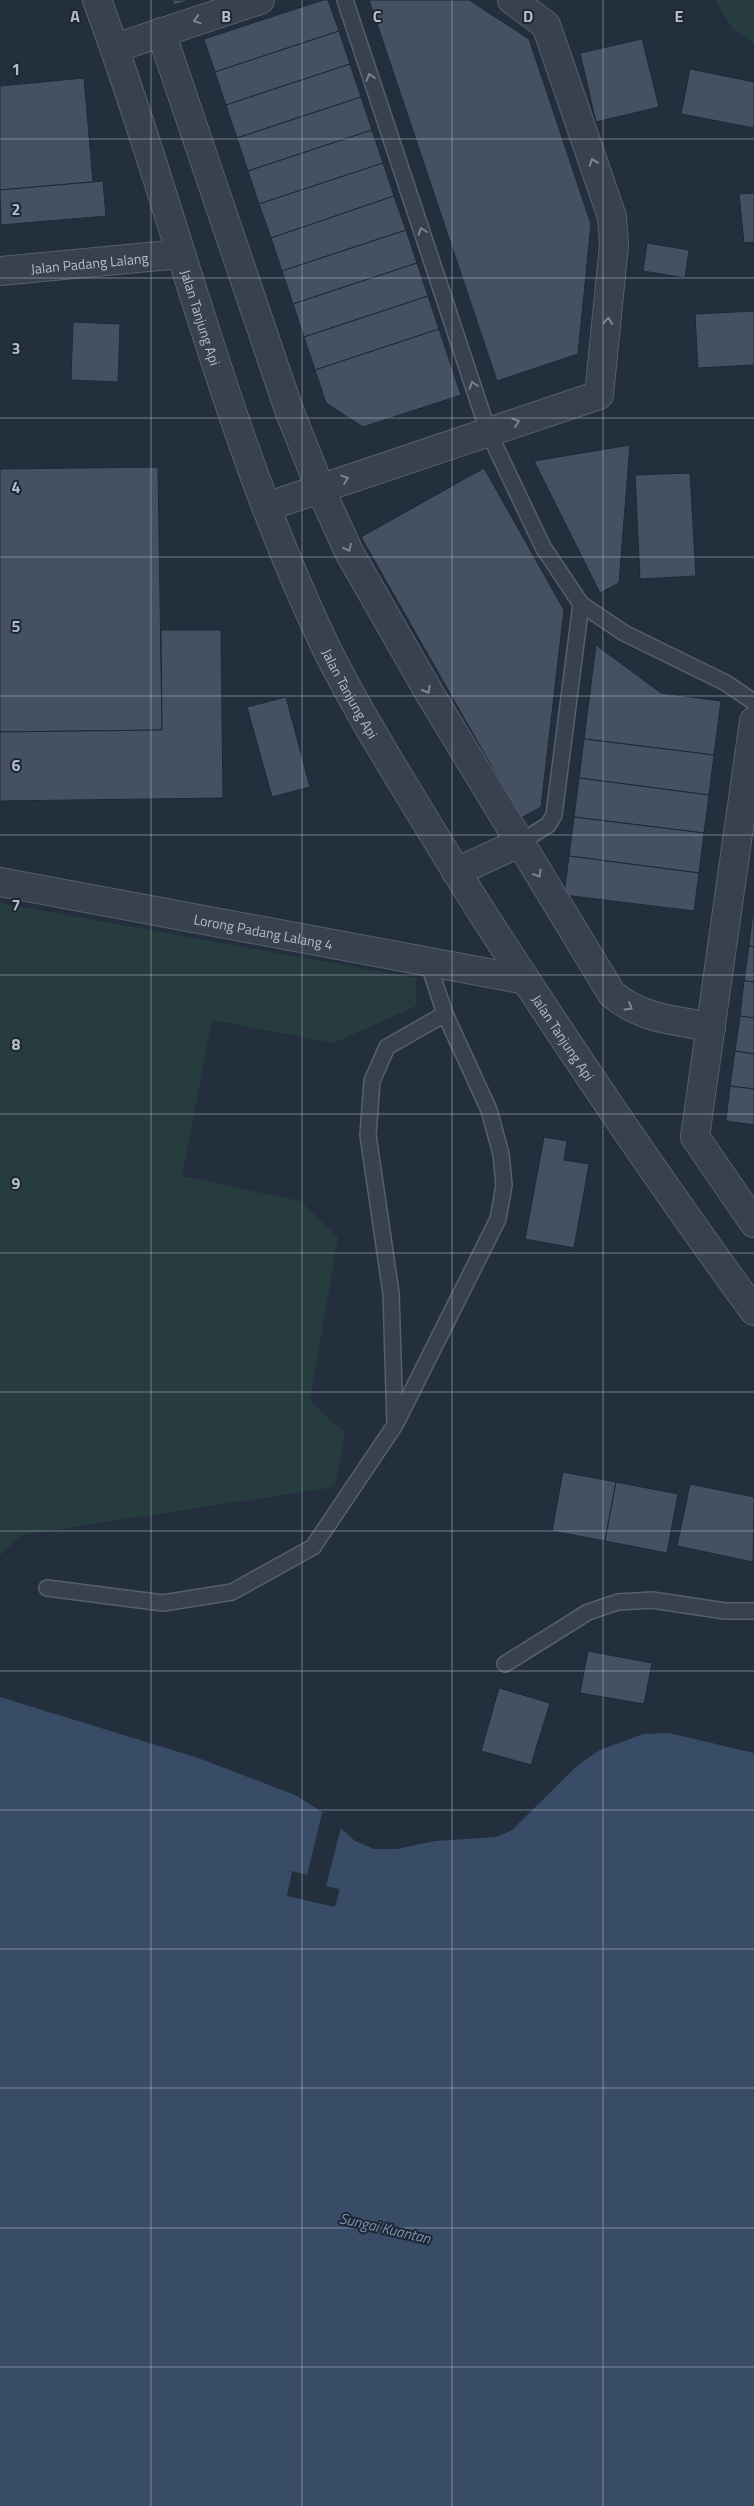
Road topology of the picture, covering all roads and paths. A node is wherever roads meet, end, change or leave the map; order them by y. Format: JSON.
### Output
{"nodes":[{"id":1,"x":97,"y":0,"type":"edge"},
{"id":2,"x":260,"y":0,"type":"edge"},
{"id":3,"x":345,"y":0,"type":"edge"},
{"id":4,"x":512,"y":0,"type":"edge"},
{"id":5,"x":161,"y":32,"type":"junction"},
{"id":6,"x":115,"y":48,"type":"junction"},
{"id":7,"x":180,"y":254,"type":"junction"},
{"id":8,"x":0,"y":271,"type":"edge"},
{"id":9,"x":488,"y":431,"type":"junction"},
{"id":10,"x":320,"y":488,"type":"junction"},
{"id":11,"x":266,"y":507,"type":"junction"},
{"id":12,"x":581,"y":604,"type":"junction"},
{"id":13,"x":754,"y":702,"type":"edge"},
{"id":14,"x":754,"y":721,"type":"edge"},
{"id":15,"x":519,"y":843,"type":"junction"},
{"id":16,"x":456,"y":872,"type":"junction"},
{"id":17,"x":0,"y":882,"type":"edge"},
{"id":18,"x":428,"y":962,"type":"junction"},
{"id":19,"x":526,"y":980,"type":"junction"},
{"id":20,"x":444,"y":1014,"type":"junction"},
{"id":21,"x":711,"y":1027,"type":"junction"},
{"id":22,"x":754,"y":1223,"type":"edge"},
{"id":23,"x":754,"y":1311,"type":"edge"},
{"id":24,"x":395,"y":1426,"type":"junction"},
{"id":25,"x":47,"y":1588,"type":"dead end"},
{"id":26,"x":754,"y":1612,"type":"edge"},
{"id":27,"x":505,"y":1664,"type":"dead end"}],
"edges":[{"from":1,"to":6,"type":"street","name":"Jalan Tanjung Api"},
{"from":2,"to":5,"type":"street","one_way":true},
{"from":9,"to":3,"type":"lane","one_way":true},
{"from":9,"to":4,"type":"street","one_way":true},
{"from":5,"to":6,"type":"street"},
{"from":5,"to":10,"type":"street"},
{"from":6,"to":7,"type":"street","name":"Jalan Tanjung Api"},
{"from":7,"to":8,"type":"street","name":"Jalan Padang Lalang"},
{"from":7,"to":11,"type":"street","name":"Jalan Tanjung Api"},
{"from":10,"to":9,"type":"street","one_way":true},
{"from":9,"to":12,"type":"lane"},
{"from":10,"to":11,"type":"street"},
{"from":10,"to":15,"type":"street","one_way":true},
{"from":11,"to":16,"type":"street","name":"Jalan Tanjung Api"},
{"from":12,"to":13,"type":"lane"},
{"from":12,"to":15,"type":"lane"},
{"from":14,"to":21,"type":"street"},
{"from":15,"to":16,"type":"street"},
{"from":15,"to":21,"type":"street","one_way":true},
{"from":16,"to":19,"type":"street","name":"Jalan Tanjung Api"},
{"from":17,"to":18,"type":"street","name":"Lorong Padang Lalang 4"},
{"from":18,"to":19,"type":"street","name":"Lorong Padang Lalang 4"},
{"from":18,"to":20,"type":"lane"},
{"from":19,"to":23,"type":"street","name":"Jalan Tanjung Api"},
{"from":20,"to":24,"type":"lane"},
{"from":20,"to":24,"type":"lane"},
{"from":21,"to":22,"type":"street"},
{"from":24,"to":25,"type":"lane"},
{"from":26,"to":27,"type":"lane"}]}
